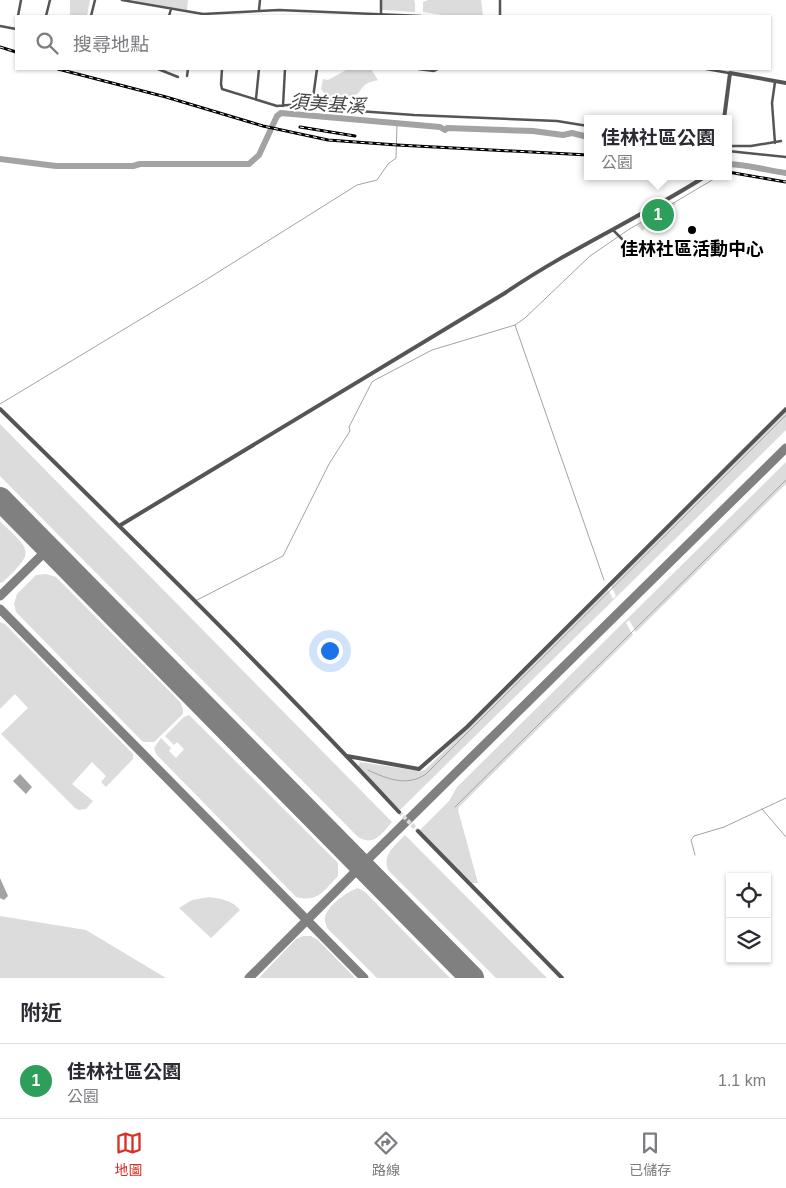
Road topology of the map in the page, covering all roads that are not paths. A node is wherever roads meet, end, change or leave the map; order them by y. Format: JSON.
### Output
{"nodes":[{"id":1,"x":21,"y":0,"type":"edge"},
{"id":2,"x":50,"y":0,"type":"edge"},
{"id":3,"x":95,"y":0,"type":"edge"},
{"id":4,"x":122,"y":0,"type":"edge"},
{"id":5,"x":260,"y":0,"type":"edge"},
{"id":6,"x":380,"y":0,"type":"edge"},
{"id":7,"x":500,"y":0,"type":"edge"},
{"id":8,"x":171,"y":9,"type":"junction"},
{"id":9,"x":259,"y":10,"type":"junction"},
{"id":10,"x":279,"y":10,"type":"junction"},
{"id":11,"x":323,"y":12,"type":"joint"},
{"id":12,"x":188,"y":14,"type":"edge"},
{"id":13,"x":18,"y":15,"type":"edge"},
{"id":14,"x":46,"y":15,"type":"edge"},
{"id":15,"x":91,"y":15,"type":"edge"},
{"id":16,"x":169,"y":15,"type":"edge"},
{"id":17,"x":227,"y":15,"type":"edge"},
{"id":18,"x":277,"y":15,"type":"edge"},
{"id":19,"x":361,"y":15,"type":"edge"},
{"id":20,"x":381,"y":15,"type":"edge"},
{"id":21,"x":500,"y":15,"type":"edge"},
{"id":22,"x":0,"y":26,"type":"edge"},
{"id":23,"x":15,"y":28,"type":"edge"},
{"id":24,"x":160,"y":70,"type":"edge"},
{"id":25,"x":188,"y":70,"type":"edge"},
{"id":26,"x":222,"y":70,"type":"edge"},
{"id":27,"x":259,"y":70,"type":"edge"},
{"id":28,"x":285,"y":70,"type":"edge"},
{"id":29,"x":317,"y":70,"type":"edge"},
{"id":30,"x":712,"y":70,"type":"edge"},
{"id":31,"x":730,"y":73,"type":"junction"},
{"id":32,"x":187,"y":76,"type":"dead end"},
{"id":33,"x":178,"y":77,"type":"dead end"},
{"id":34,"x":775,"y":82,"type":"junction"},
{"id":35,"x":786,"y":83,"type":"edge"},
{"id":36,"x":256,"y":99,"type":"junction"},
{"id":37,"x":312,"y":105,"type":"junction"},
{"id":38,"x":283,"y":106,"type":"junction"},
{"id":39,"x":725,"y":115,"type":"edge"},
{"id":40,"x":584,"y":125,"type":"edge"},
{"id":41,"x":781,"y":141,"type":"dead end"},
{"id":42,"x":775,"y":143,"type":"junction"},
{"id":43,"x":732,"y":146,"type":"edge"},
{"id":44,"x":732,"y":150,"type":"edge"},
{"id":45,"x":786,"y":157,"type":"edge"},
{"id":46,"x":700,"y":180,"type":"edge"},
{"id":47,"x":613,"y":230,"type":"junction"},
{"id":48,"x":622,"y":239,"type":"dead end"},
{"id":49,"x":786,"y":408,"type":"edge"},
{"id":50,"x":0,"y":409,"type":"edge"},
{"id":51,"x":119,"y":526,"type":"junction"},
{"id":52,"x":347,"y":756,"type":"junction"},
{"id":53,"x":399,"y":812,"type":"tunnel mouth"},
{"id":54,"x":418,"y":831,"type":"tunnel mouth"},
{"id":55,"x":562,"y":978,"type":"edge"}],
"edges":[{"from":1,"to":13,"type":"street"},
{"from":2,"to":14,"type":"street"},
{"from":3,"to":15,"type":"street"},
{"from":4,"to":8,"type":"street"},
{"from":5,"to":9,"type":"street"},
{"from":6,"to":20,"type":"street"},
{"from":7,"to":21,"type":"street"},
{"from":8,"to":12,"type":"street"},
{"from":8,"to":16,"type":"street"},
{"from":9,"to":10,"type":"street"},
{"from":9,"to":17,"type":"street"},
{"from":10,"to":11,"type":"street"},
{"from":10,"to":18,"type":"street"},
{"from":11,"to":19,"type":"street"},
{"from":12,"to":17,"type":"street"},
{"from":22,"to":23,"type":"street"},
{"from":24,"to":33,"type":"street"},
{"from":25,"to":32,"type":"street"},
{"from":26,"to":36,"type":"street"},
{"from":27,"to":36,"type":"street"},
{"from":28,"to":38,"type":"street"},
{"from":29,"to":37,"type":"street"},
{"from":30,"to":31,"type":"street"},
{"from":31,"to":34,"type":"street"},
{"from":31,"to":39,"type":"street"},
{"from":34,"to":35,"type":"street"},
{"from":34,"to":42,"type":"street"},
{"from":36,"to":38,"type":"street"},
{"from":37,"to":38,"type":"street"},
{"from":37,"to":40,"type":"street"},
{"from":41,"to":42,"type":"street"},
{"from":42,"to":43,"type":"street"},
{"from":44,"to":45,"type":"street"},
{"from":46,"to":47,"type":"street"},
{"from":47,"to":48,"type":"street"},
{"from":47,"to":51,"type":"street"},
{"from":49,"to":52,"type":"street"},
{"from":50,"to":51,"type":"street"},
{"from":51,"to":52,"type":"street"},
{"from":52,"to":53,"type":"street"},
{"from":54,"to":55,"type":"street"}]}
